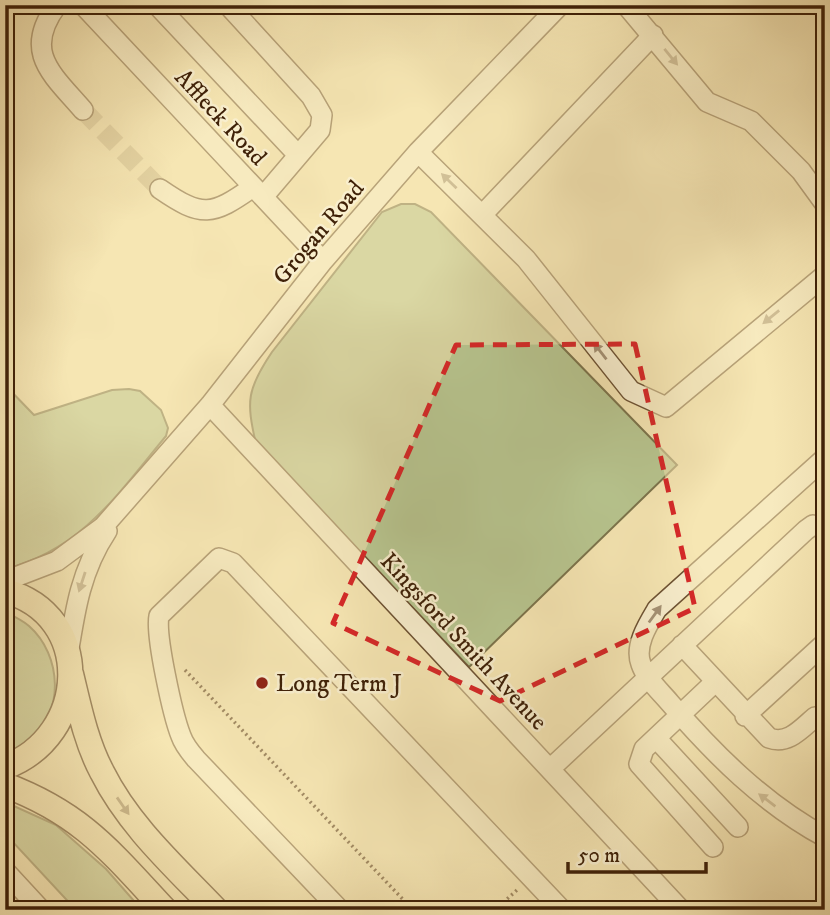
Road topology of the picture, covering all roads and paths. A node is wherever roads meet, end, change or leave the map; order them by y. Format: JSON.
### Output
{"nodes":[{"id":1,"x":57,"y":5,"type":"edge"},
{"id":2,"x":83,"y":5,"type":"edge"},
{"id":3,"x":157,"y":5,"type":"edge"},
{"id":4,"x":228,"y":5,"type":"edge"},
{"id":5,"x":560,"y":5,"type":"edge"},
{"id":6,"x":626,"y":5,"type":"edge"},
{"id":7,"x":653,"y":35,"type":"junction"},
{"id":8,"x":83,"y":110,"type":"tunnel mouth"},
{"id":9,"x":418,"y":152,"type":"junction"},
{"id":10,"x":298,"y":155,"type":"junction"},
{"id":11,"x":160,"y":190,"type":"tunnel mouth"},
{"id":12,"x":258,"y":192,"type":"junction"},
{"id":13,"x":825,"y":204,"type":"edge"},
{"id":14,"x":483,"y":214,"type":"junction"},
{"id":15,"x":323,"y":261,"type":"junction"},
{"id":16,"x":825,"y":275,"type":"edge"},
{"id":17,"x":210,"y":405,"type":"junction"},
{"id":18,"x":825,"y":457,"type":"edge"},
{"id":19,"x":127,"y":501,"type":"junction"},
{"id":20,"x":825,"y":527,"type":"edge"},
{"id":21,"x":5,"y":582,"type":"edge"},
{"id":22,"x":5,"y":591,"type":"edge"},
{"id":23,"x":825,"y":643,"type":"edge"},
{"id":24,"x":682,"y":645,"type":"junction"},
{"id":25,"x":70,"y":665,"type":"junction"},
{"id":26,"x":185,"y":670,"type":"dead end"},
{"id":27,"x":647,"y":676,"type":"junction"},
{"id":28,"x":715,"y":682,"type":"junction"},
{"id":29,"x":680,"y":715,"type":"junction"},
{"id":30,"x":746,"y":716,"type":"junction"},
{"id":31,"x":816,"y":717,"type":"dead end"},
{"id":32,"x":656,"y":738,"type":"junction"},
{"id":33,"x":5,"y":767,"type":"edge"},
{"id":34,"x":550,"y":769,"type":"junction"},
{"id":35,"x":5,"y":785,"type":"edge"},
{"id":36,"x":738,"y":827,"type":"dead end"},
{"id":37,"x":825,"y":837,"type":"edge"},
{"id":38,"x":713,"y":848,"type":"dead end"},
{"id":39,"x":5,"y":871,"type":"edge"},
{"id":40,"x":521,"y":885,"type":"dead end"},
{"id":41,"x":41,"y":910,"type":"edge"},
{"id":42,"x":165,"y":910,"type":"edge"},
{"id":43,"x":216,"y":910,"type":"edge"},
{"id":44,"x":340,"y":910,"type":"edge"},
{"id":45,"x":413,"y":910,"type":"edge"},
{"id":46,"x":495,"y":910,"type":"edge"},
{"id":47,"x":562,"y":910,"type":"edge"},
{"id":48,"x":681,"y":910,"type":"edge"}],
"edges":[{"from":1,"to":8,"type":"street"},
{"from":2,"to":12,"type":"street","name":"Affleck Road"},
{"from":3,"to":10,"type":"street"},
{"from":4,"to":10,"type":"street"},
{"from":5,"to":9,"type":"street","name":"Grogan Road"},
{"from":6,"to":7,"type":"street"},
{"from":7,"to":13,"type":"street","one_way":true},
{"from":7,"to":14,"type":"street"},
{"from":14,"to":9,"type":"street","one_way":true},
{"from":9,"to":15,"type":"street","name":"Grogan Road"},
{"from":10,"to":12,"type":"street"},
{"from":11,"to":12,"type":"street"},
{"from":12,"to":15,"type":"street","name":"Affleck Road"},
{"from":16,"to":14,"type":"street","one_way":true},
{"from":15,"to":17,"type":"street","name":"Grogan Road"},
{"from":17,"to":19,"type":"street","name":"Grogan Road"},
{"from":17,"to":34,"type":"street","name":"Kingsford Smith Avenue"},
{"from":27,"to":18,"type":"street","one_way":true},
{"from":19,"to":21,"type":"street","name":"Grogan Road"},
{"from":19,"to":25,"type":"street","name":"Grogan Road","one_way":true},
{"from":20,"to":24,"type":"street"},
{"from":22,"to":25,"type":"main road"},
{"from":23,"to":30,"type":"street"},
{"from":24,"to":27,"type":"street"},
{"from":24,"to":28,"type":"street"},
{"from":25,"to":33,"type":"main road"},
{"from":25,"to":43,"type":"main road","one_way":true},
{"from":26,"to":45,"type":"path"},
{"from":27,"to":29,"type":"street"},
{"from":27,"to":34,"type":"street"},
{"from":28,"to":29,"type":"street"},
{"from":28,"to":30,"type":"street"},
{"from":29,"to":32,"type":"street"},
{"from":37,"to":29,"type":"street","one_way":true},
{"from":30,"to":31,"type":"street"},
{"from":32,"to":36,"type":"street"},
{"from":32,"to":38,"type":"street"},
{"from":34,"to":48,"type":"street","name":"Kingsford Smith Avenue"},
{"from":35,"to":42,"type":"main road"},
{"from":39,"to":41,"type":"street"},
{"from":40,"to":46,"type":"path"},
{"from":44,"to":47,"type":"street"}]}
